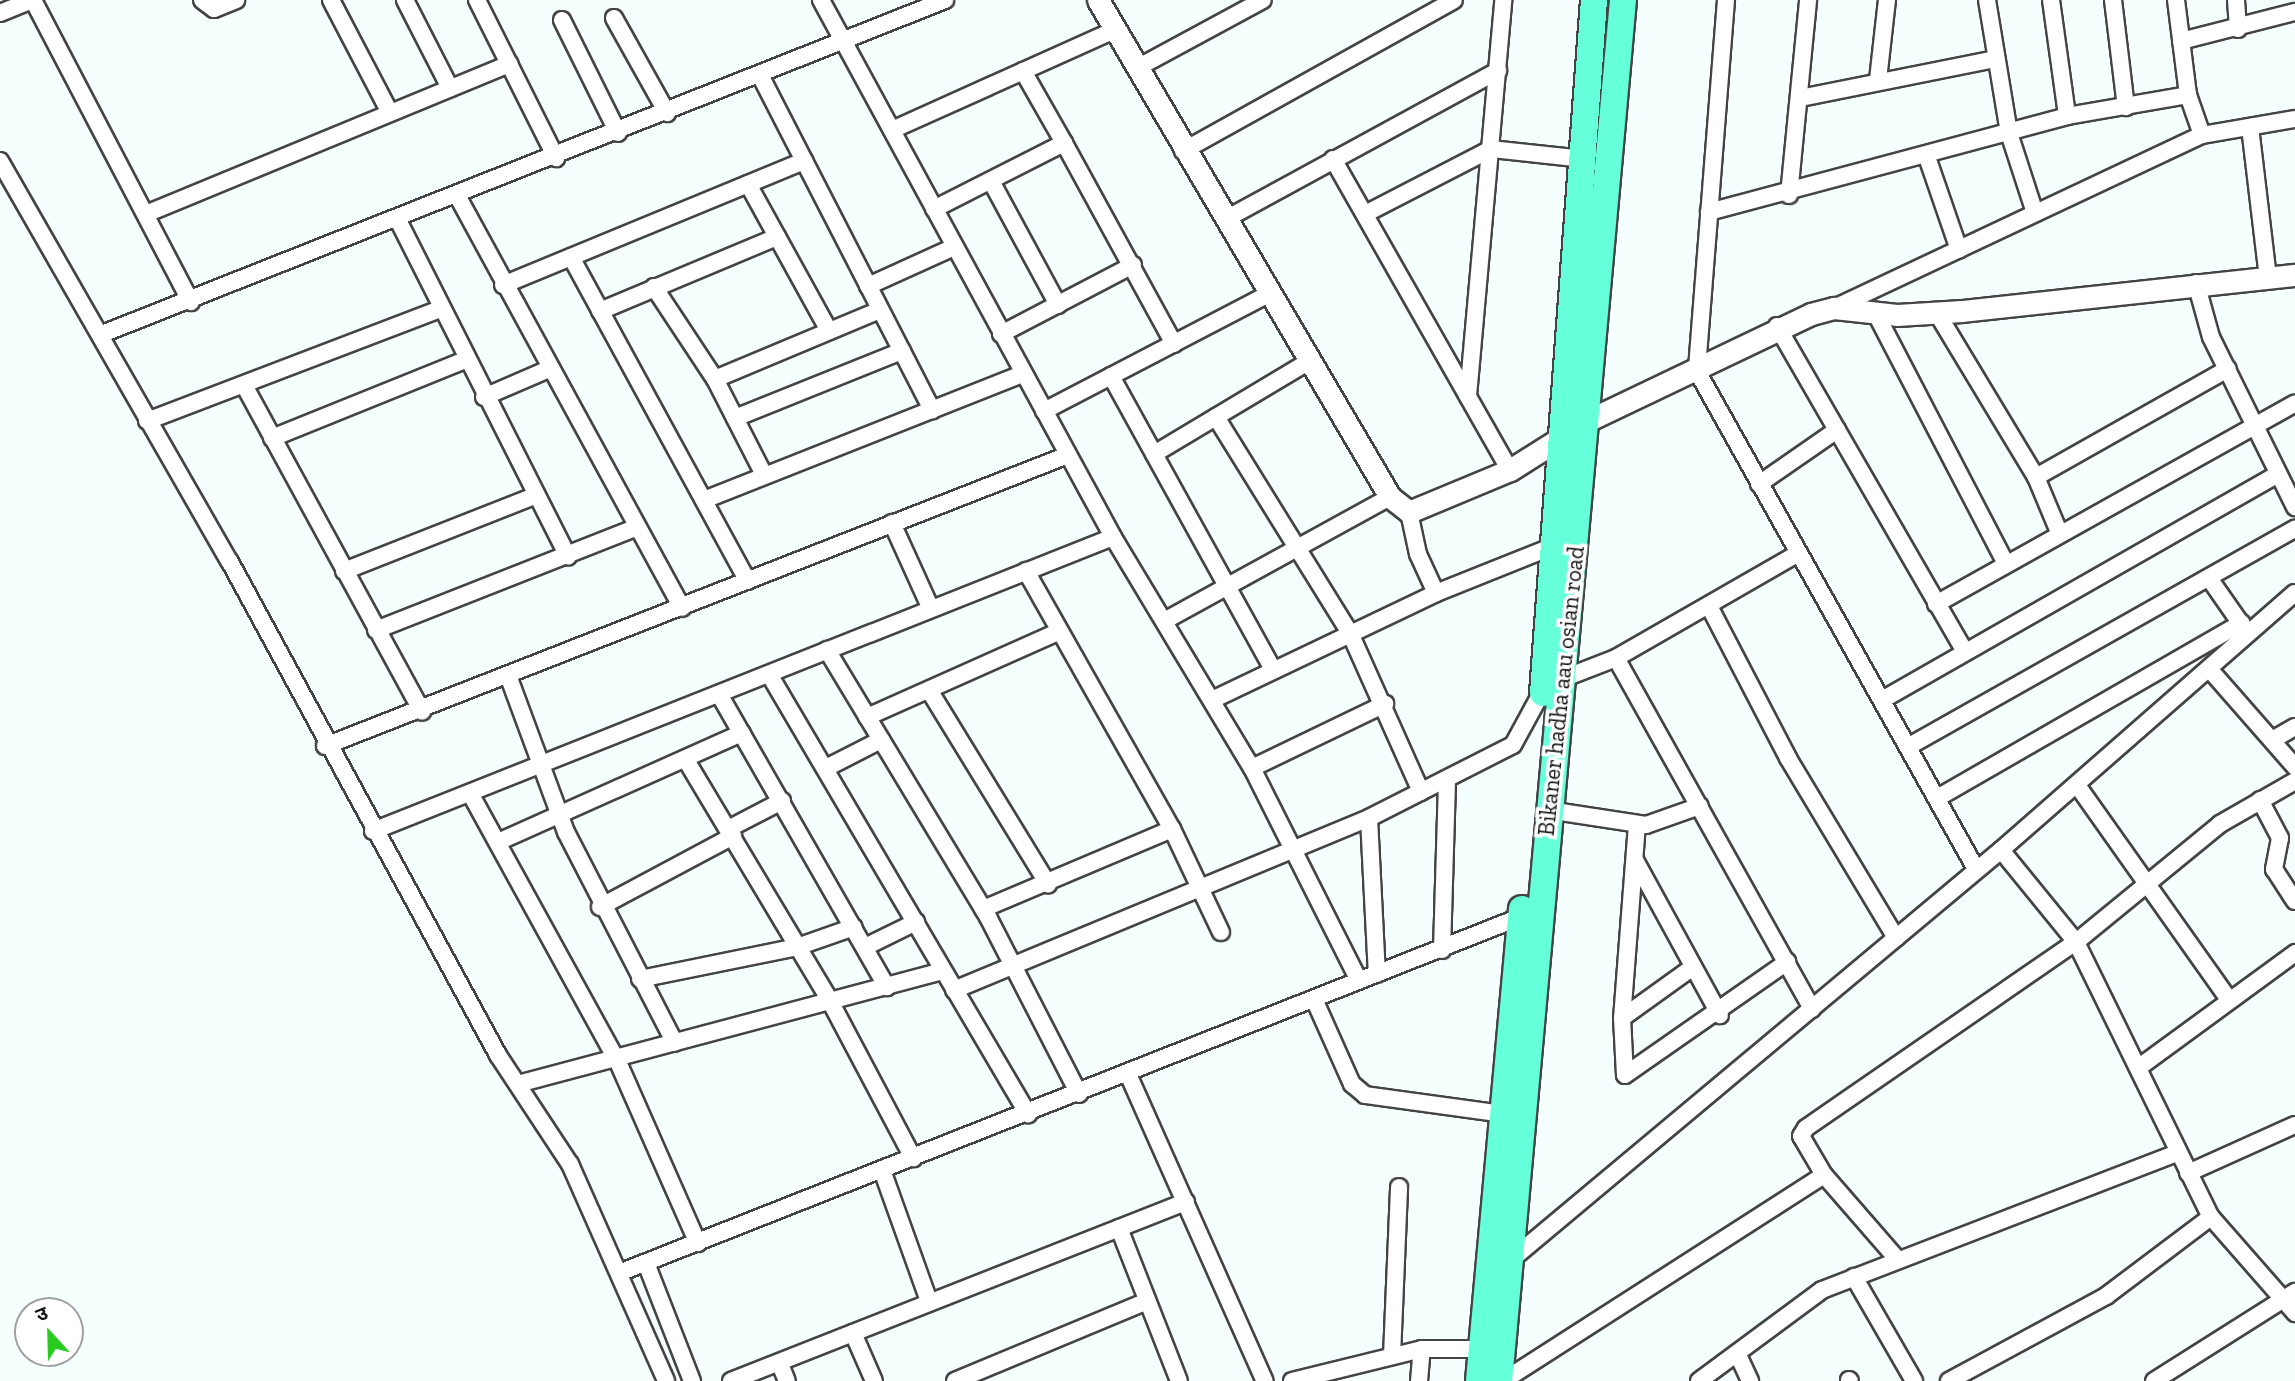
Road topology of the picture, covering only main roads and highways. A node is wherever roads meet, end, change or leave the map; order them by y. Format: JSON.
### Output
{"nodes":[{"id":1,"x":1594,"y":0,"type":"edge"},
{"id":2,"x":1623,"y":0,"type":"edge"},
{"id":3,"x":1553,"y":685,"type":"junction"},
{"id":4,"x":1530,"y":914,"type":"junction"},
{"id":5,"x":1501,"y":1264,"type":"junction"},
{"id":6,"x":1479,"y":1381,"type":"edge"},
{"id":7,"x":1501,"y":1381,"type":"edge"}],
"edges":[{"from":1,"to":3,"type":"main road","name":"Bikaner hadha aau osian road"},
{"from":2,"to":3,"type":"main road","name":"Bikaner hadha aau osian road"},
{"from":3,"to":4,"type":"main road","name":"Bikaner hadha aau osian road"},
{"from":3,"to":4,"type":"main road","name":"Bikaner hadha aau osian road"},
{"from":4,"to":5,"type":"main road","name":"Bikaner hadha aau osian road"},
{"from":4,"to":5,"type":"main road","name":"Bikaner hadha aau osian road"},
{"from":5,"to":6,"type":"main road","name":"Bikaner hadha aau osian road"},
{"from":5,"to":7,"type":"main road","name":"Bikaner hadha aau osian road"}]}
